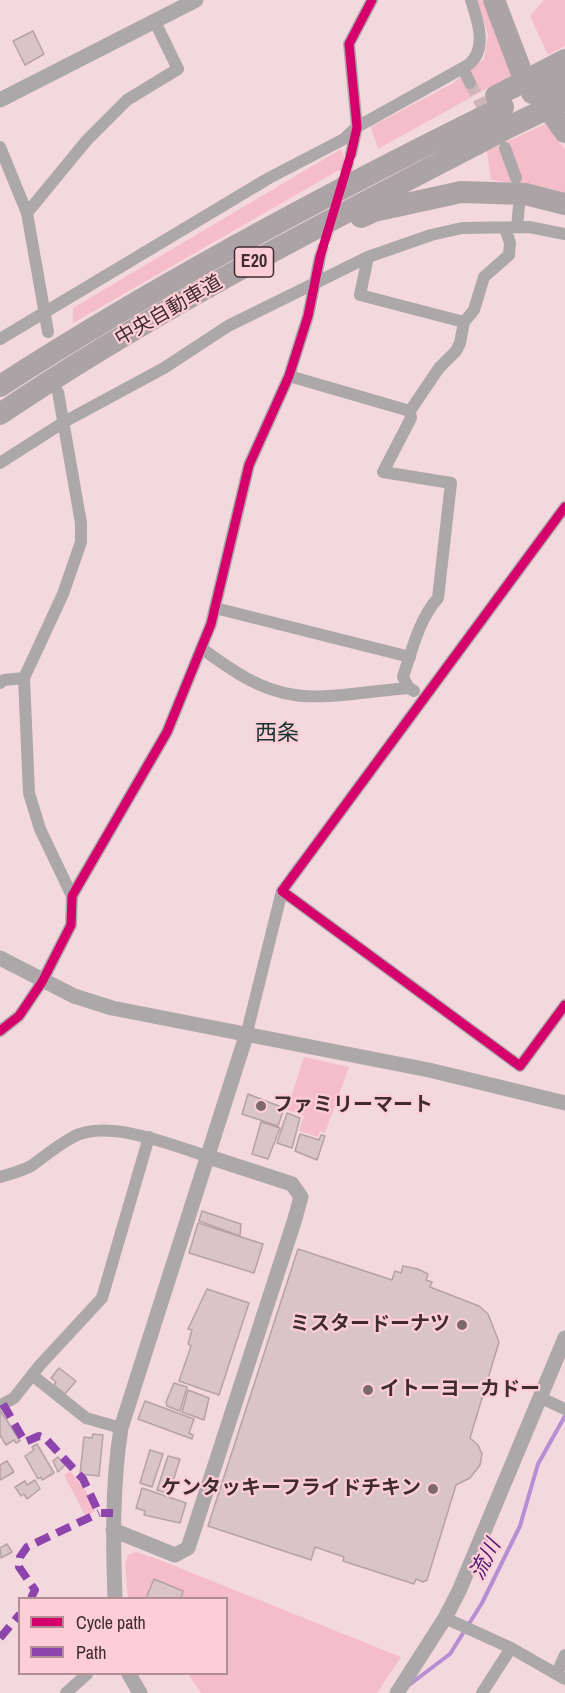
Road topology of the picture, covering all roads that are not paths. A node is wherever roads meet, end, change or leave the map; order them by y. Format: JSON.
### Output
{"nodes":[{"id":1,"x":196,"y":0,"type":"edge"},
{"id":2,"x":372,"y":0,"type":"edge"},
{"id":3,"x":471,"y":0,"type":"edge"},
{"id":4,"x":494,"y":0,"type":"edge"},
{"id":5,"x":508,"y":0,"type":"edge"},
{"id":6,"x":154,"y":20,"type":"junction"},
{"id":7,"x":565,"y":60,"type":"edge"},
{"id":8,"x":463,"y":68,"type":"junction"},
{"id":9,"x":565,"y":78,"type":"edge"},
{"id":10,"x":470,"y":83,"type":"tunnel mouth"},
{"id":11,"x":0,"y":100,"type":"edge"},
{"id":12,"x":565,"y":100,"type":"edge"},
{"id":13,"x":505,"y":109,"type":"junction"},
{"id":14,"x":565,"y":110,"type":"edge"},
{"id":15,"x":357,"y":127,"type":"junction"},
{"id":16,"x":565,"y":132,"type":"edge"},
{"id":17,"x":0,"y":147,"type":"edge"},
{"id":18,"x":505,"y":148,"type":"dead end"},
{"id":19,"x":351,"y":154,"type":"tunnel mouth"},
{"id":20,"x":516,"y":178,"type":"dead end"},
{"id":21,"x":565,"y":204,"type":"edge"},
{"id":22,"x":519,"y":206,"type":"dead end"},
{"id":23,"x":27,"y":213,"type":"junction"},
{"id":24,"x":511,"y":227,"type":"junction"},
{"id":25,"x":565,"y":234,"type":"edge"},
{"id":26,"x":320,"y":257,"type":"tunnel mouth"},
{"id":27,"x":368,"y":257,"type":"junction"},
{"id":28,"x":316,"y":282,"type":"junction"},
{"id":29,"x":45,"y":311,"type":"junction"},
{"id":30,"x":464,"y":322,"type":"junction"},
{"id":31,"x":48,"y":332,"type":"dead end"},
{"id":32,"x":0,"y":339,"type":"edge"},
{"id":33,"x":92,"y":356,"type":"junction"},
{"id":34,"x":289,"y":376,"type":"junction"},
{"id":35,"x":0,"y":386,"type":"edge"},
{"id":36,"x":58,"y":392,"type":"dead end"},
{"id":37,"x":410,"y":411,"type":"junction"},
{"id":38,"x":0,"y":414,"type":"edge"},
{"id":39,"x":64,"y":422,"type":"junction"},
{"id":40,"x":0,"y":463,"type":"edge"},
{"id":41,"x":565,"y":507,"type":"edge"},
{"id":42,"x":214,"y":608,"type":"junction"},
{"id":43,"x":201,"y":648,"type":"junction"},
{"id":44,"x":410,"y":657,"type":"junction"},
{"id":45,"x":24,"y":678,"type":"junction"},
{"id":46,"x":0,"y":683,"type":"edge"},
{"id":47,"x":409,"y":688,"type":"junction"},
{"id":48,"x":424,"y":697,"type":"junction"},
{"id":49,"x":282,"y":891,"type":"junction"},
{"id":50,"x":72,"y":896,"type":"junction"},
{"id":51,"x":0,"y":958,"type":"edge"},
{"id":52,"x":42,"y":982,"type":"junction"},
{"id":53,"x":565,"y":1005,"type":"edge"},
{"id":54,"x":0,"y":1030,"type":"edge"},
{"id":55,"x":246,"y":1036,"type":"junction"},
{"id":56,"x":565,"y":1103,"type":"edge"},
{"id":57,"x":148,"y":1137,"type":"junction"},
{"id":58,"x":209,"y":1158,"type":"junction"},
{"id":59,"x":0,"y":1177,"type":"edge"},
{"id":60,"x":565,"y":1338,"type":"edge"},
{"id":61,"x":32,"y":1375,"type":"junction"},
{"id":62,"x":541,"y":1398,"type":"junction"},
{"id":63,"x":3,"y":1404,"type":"dead end"},
{"id":64,"x":565,"y":1409,"type":"edge"},
{"id":65,"x":121,"y":1428,"type":"junction"},
{"id":66,"x":113,"y":1530,"type":"junction"},
{"id":67,"x":115,"y":1597,"type":"edge"},
{"id":68,"x":445,"y":1618,"type":"junction"},
{"id":69,"x":511,"y":1648,"type":"junction"},
{"id":70,"x":565,"y":1655,"type":"edge"},
{"id":71,"x":86,"y":1675,"type":"edge"},
{"id":72,"x":130,"y":1675,"type":"edge"},
{"id":73,"x":561,"y":1676,"type":"edge"},
{"id":74,"x":66,"y":1693,"type":"edge"},
{"id":75,"x":140,"y":1693,"type":"edge"},
{"id":76,"x":397,"y":1693,"type":"edge"},
{"id":77,"x":482,"y":1693,"type":"edge"}],
"edges":[{"from":1,"to":6,"type":"street"},
{"from":2,"to":15,"type":"street"},
{"from":3,"to":8,"type":"street"},
{"from":4,"to":16,"type":"highway"},
{"from":5,"to":14,"type":"highway"},
{"from":6,"to":11,"type":"street"},
{"from":6,"to":23,"type":"street"},
{"from":7,"to":13,"type":"highway","bridge":true},
{"from":8,"to":10,"type":"street"},
{"from":8,"to":15,"type":"street"},
{"from":9,"to":13,"type":"highway","name":"中央自動車道","number":"E20","bridge":true},
{"from":12,"to":13,"type":"highway","name":"中央自動車道","number":"E20","bridge":true},
{"from":13,"to":33,"type":"highway","name":"中央自動車道","number":"E20"},
{"from":13,"to":35,"type":"highway","name":"中央自動車道","number":"E20"},
{"from":15,"to":19,"type":"street"},
{"from":15,"to":29,"type":"street"},
{"from":17,"to":23,"type":"street"},
{"from":18,"to":20,"type":"street"},
{"from":21,"to":33,"type":"highway"},
{"from":22,"to":24,"type":"street"},
{"from":23,"to":29,"type":"street"},
{"from":24,"to":25,"type":"street"},
{"from":24,"to":27,"type":"street"},
{"from":24,"to":30,"type":"street"},
{"from":26,"to":28,"type":"street"},
{"from":27,"to":28,"type":"street"},
{"from":27,"to":30,"type":"street"},
{"from":28,"to":34,"type":"street"},
{"from":28,"to":39,"type":"street"},
{"from":29,"to":31,"type":"street"},
{"from":29,"to":32,"type":"street"},
{"from":30,"to":37,"type":"street"},
{"from":33,"to":38,"type":"highway","name":"中央自動車道","number":"E20"},
{"from":34,"to":37,"type":"street"},
{"from":34,"to":42,"type":"street"},
{"from":36,"to":39,"type":"street"},
{"from":37,"to":44,"type":"street"},
{"from":39,"to":40,"type":"street"},
{"from":39,"to":45,"type":"street"},
{"from":41,"to":48,"type":"street"},
{"from":42,"to":43,"type":"street"},
{"from":42,"to":44,"type":"street"},
{"from":43,"to":47,"type":"street"},
{"from":43,"to":50,"type":"street"},
{"from":44,"to":47,"type":"street"},
{"from":45,"to":46,"type":"street"},
{"from":45,"to":50,"type":"street"},
{"from":47,"to":48,"type":"street"},
{"from":48,"to":49,"type":"street"},
{"from":49,"to":53,"type":"street"},
{"from":49,"to":55,"type":"street"},
{"from":50,"to":52,"type":"street"},
{"from":51,"to":52,"type":"street"},
{"from":52,"to":54,"type":"street"},
{"from":52,"to":55,"type":"street"},
{"from":55,"to":56,"type":"street"},
{"from":55,"to":58,"type":"street"},
{"from":57,"to":58,"type":"street"},
{"from":57,"to":59,"type":"street"},
{"from":57,"to":61,"type":"street"},
{"from":58,"to":65,"type":"street"},
{"from":58,"to":66,"type":"street"},
{"from":60,"to":62,"type":"street"},
{"from":61,"to":63,"type":"street"},
{"from":61,"to":65,"type":"street"},
{"from":62,"to":64,"type":"street"},
{"from":62,"to":68,"type":"street"},
{"from":65,"to":66,"type":"street"},
{"from":66,"to":67,"type":"street"},
{"from":68,"to":69,"type":"street"},
{"from":68,"to":76,"type":"street"},
{"from":69,"to":73,"type":"street"},
{"from":69,"to":77,"type":"street"},
{"from":70,"to":73,"type":"street"},
{"from":71,"to":74,"type":"street"},
{"from":72,"to":75,"type":"street"}]}
